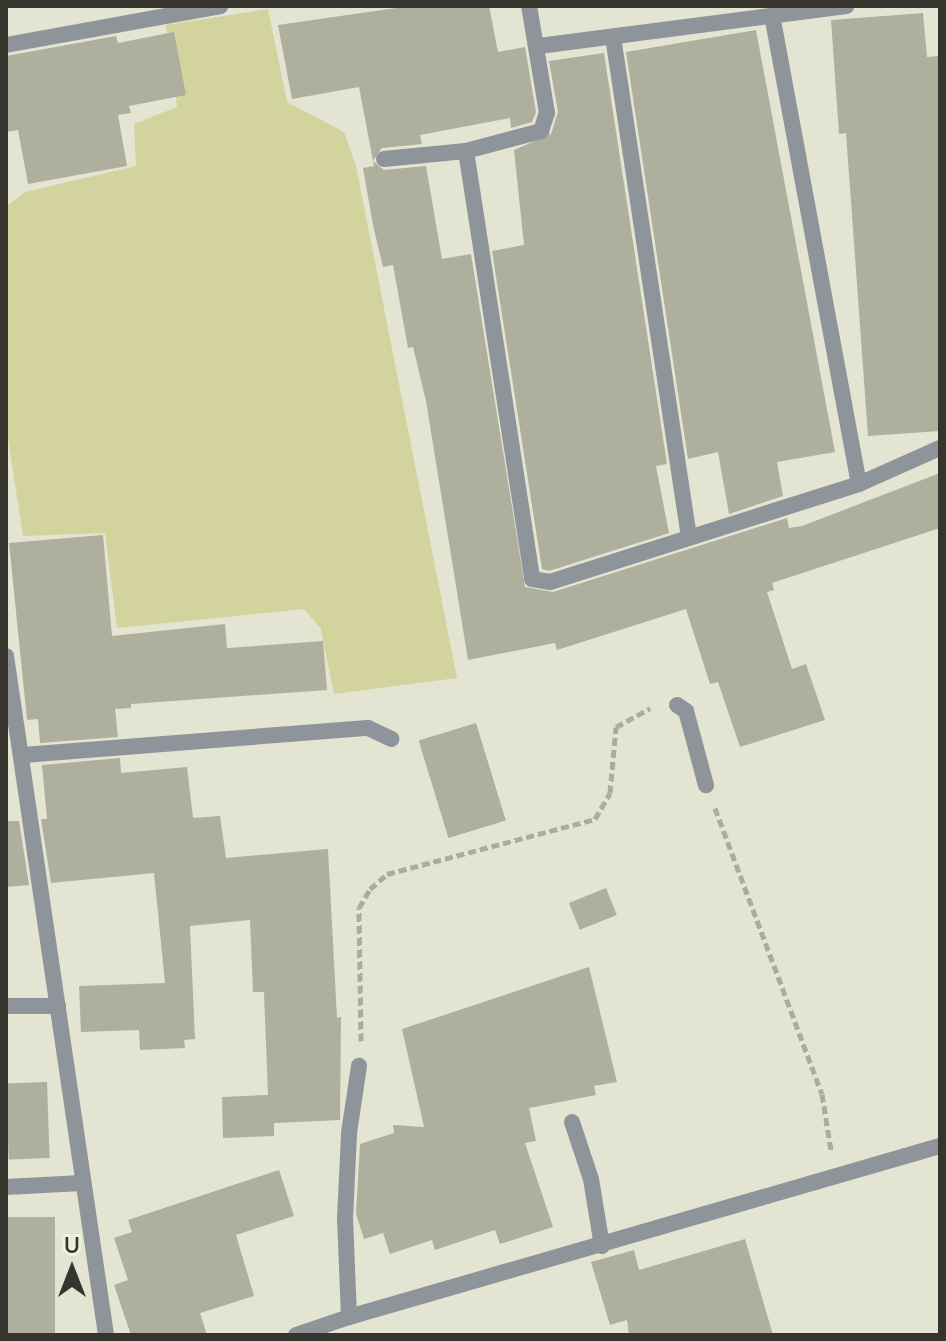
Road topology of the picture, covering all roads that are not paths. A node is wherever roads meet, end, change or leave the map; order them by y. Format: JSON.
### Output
{"nodes":[{"id":1,"x":220,"y":6,"type":"edge"},
{"id":2,"x":529,"y":6,"type":"edge"},
{"id":3,"x":846,"y":6,"type":"edge"},
{"id":4,"x":772,"y":15,"type":"junction"},
{"id":5,"x":613,"y":37,"type":"junction"},
{"id":6,"x":6,"y":45,"type":"edge"},
{"id":7,"x":539,"y":46,"type":"junction"},
{"id":8,"x":466,"y":151,"type":"junction"},
{"id":9,"x":384,"y":159,"type":"dead end"},
{"id":10,"x":940,"y":448,"type":"edge"},
{"id":11,"x":859,"y":484,"type":"junction"},
{"id":12,"x":689,"y":537,"type":"junction"},
{"id":13,"x":6,"y":656,"type":"edge"},
{"id":14,"x":677,"y":705,"type":"road end"},
{"id":15,"x":392,"y":739,"type":"dead end"},
{"id":16,"x":23,"y":755,"type":"junction"},
{"id":17,"x":706,"y":785,"type":"road end"},
{"id":18,"x":6,"y":1006,"type":"edge"},
{"id":19,"x":58,"y":1006,"type":"junction"},
{"id":20,"x":359,"y":1066,"type":"road end"},
{"id":21,"x":572,"y":1122,"type":"dead end"},
{"id":22,"x":940,"y":1146,"type":"edge"},
{"id":23,"x":82,"y":1183,"type":"junction"},
{"id":24,"x":6,"y":1187,"type":"edge"},
{"id":25,"x":602,"y":1246,"type":"junction"},
{"id":26,"x":349,"y":1317,"type":"junction"},
{"id":27,"x":106,"y":1335,"type":"edge"},
{"id":28,"x":296,"y":1335,"type":"edge"}],
"edges":[{"from":1,"to":6,"type":"street"},
{"from":2,"to":7,"type":"street"},
{"from":3,"to":4,"type":"street"},
{"from":4,"to":5,"type":"street"},
{"from":4,"to":11,"type":"street"},
{"from":5,"to":7,"type":"street"},
{"from":5,"to":12,"type":"street"},
{"from":7,"to":8,"type":"street"},
{"from":8,"to":9,"type":"street"},
{"from":8,"to":12,"type":"street"},
{"from":10,"to":11,"type":"street"},
{"from":11,"to":12,"type":"street"},
{"from":13,"to":16,"type":"street"},
{"from":14,"to":17,"type":"street"},
{"from":15,"to":16,"type":"street"},
{"from":16,"to":19,"type":"street"},
{"from":18,"to":19,"type":"street"},
{"from":19,"to":23,"type":"street"},
{"from":20,"to":26,"type":"street"},
{"from":21,"to":25,"type":"street"},
{"from":22,"to":25,"type":"street"},
{"from":23,"to":24,"type":"street"},
{"from":23,"to":27,"type":"street"},
{"from":25,"to":26,"type":"street"},
{"from":26,"to":28,"type":"street"}]}
